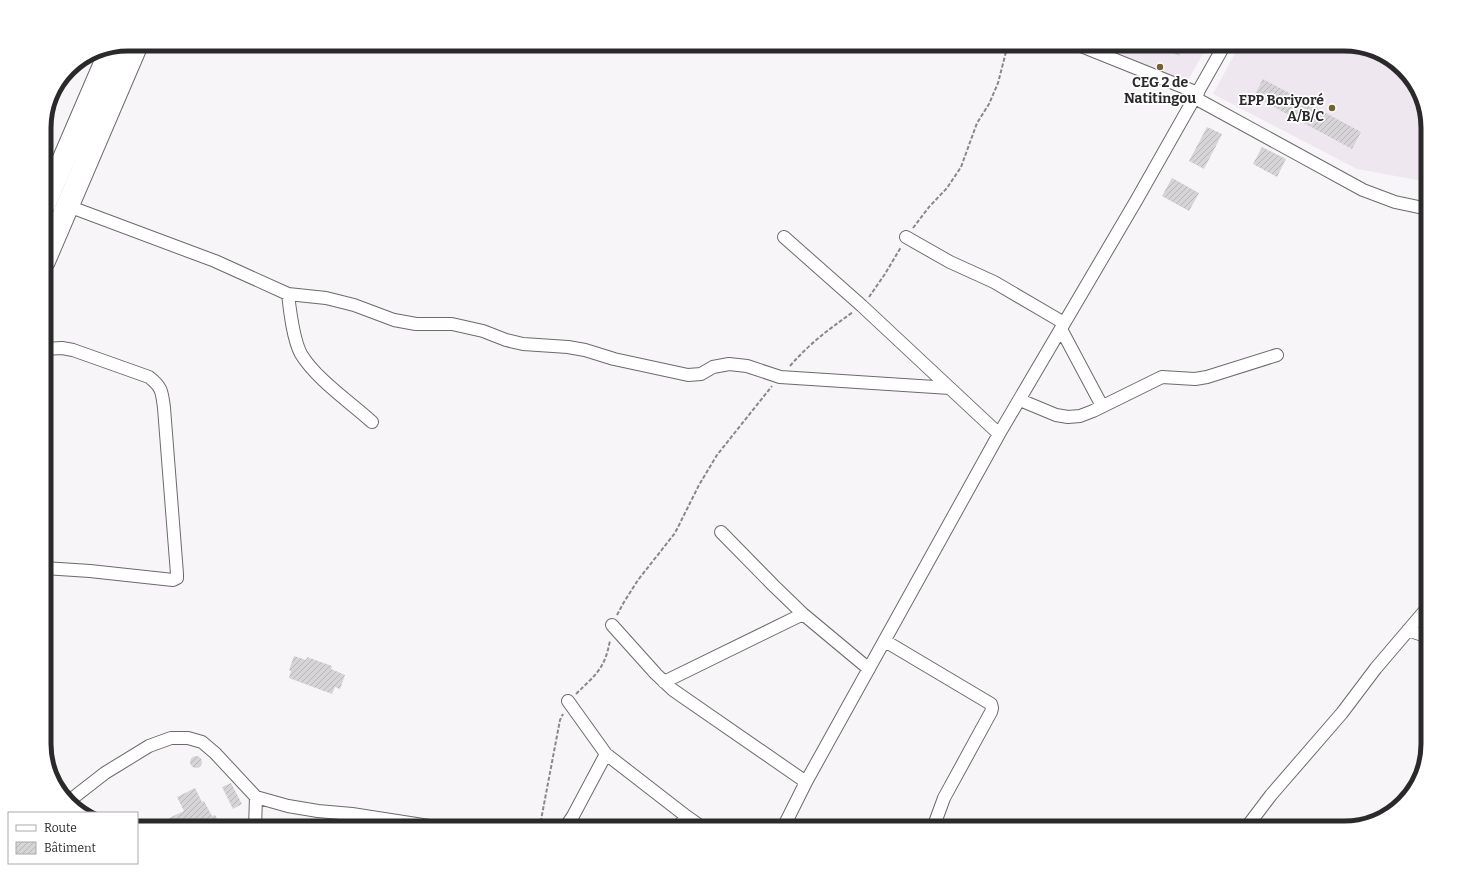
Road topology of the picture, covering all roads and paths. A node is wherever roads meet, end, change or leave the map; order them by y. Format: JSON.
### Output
{"nodes":[{"id":1,"x":134,"y":51,"type":"edge"},
{"id":2,"x":1006,"y":51,"type":"edge"},
{"id":3,"x":1093,"y":51,"type":"edge"},
{"id":4,"x":1220,"y":51,"type":"edge"},
{"id":5,"x":109,"y":54,"type":"edge"},
{"id":6,"x":1197,"y":95,"type":"junction"},
{"id":7,"x":51,"y":189,"type":"edge"},
{"id":8,"x":68,"y":206,"type":"junction"},
{"id":9,"x":1421,"y":208,"type":"edge"},
{"id":10,"x":784,"y":237,"type":"dead end"},
{"id":11,"x":906,"y":238,"type":"junction"},
{"id":12,"x":51,"y":245,"type":"edge"},
{"id":13,"x":288,"y":294,"type":"junction"},
{"id":14,"x":862,"y":306,"type":"junction"},
{"id":15,"x":1062,"y":326,"type":"junction"},
{"id":16,"x":51,"y":349,"type":"edge"},
{"id":17,"x":1277,"y":355,"type":"dead end"},
{"id":18,"x":780,"y":378,"type":"junction"},
{"id":19,"x":950,"y":388,"type":"junction"},
{"id":20,"x":1020,"y":400,"type":"junction"},
{"id":21,"x":1102,"y":406,"type":"junction"},
{"id":22,"x":372,"y":422,"type":"dead end"},
{"id":23,"x":999,"y":434,"type":"junction"},
{"id":24,"x":721,"y":532,"type":"dead end"},
{"id":25,"x":51,"y":568,"type":"edge"},
{"id":26,"x":803,"y":614,"type":"junction"},
{"id":27,"x":1421,"y":615,"type":"edge"},
{"id":28,"x":612,"y":625,"type":"junction"},
{"id":29,"x":1408,"y":630,"type":"junction"},
{"id":30,"x":1421,"y":635,"type":"edge"},
{"id":31,"x":884,"y":640,"type":"junction"},
{"id":32,"x":868,"y":669,"type":"junction"},
{"id":33,"x":664,"y":682,"type":"junction"},
{"id":34,"x":568,"y":702,"type":"junction"},
{"id":35,"x":606,"y":754,"type":"junction"},
{"id":36,"x":806,"y":782,"type":"junction"},
{"id":37,"x":73,"y":798,"type":"edge"},
{"id":38,"x":256,"y":798,"type":"junction"},
{"id":39,"x":686,"y":816,"type":"junction"},
{"id":40,"x":255,"y":821,"type":"edge"},
{"id":41,"x":397,"y":821,"type":"edge"},
{"id":42,"x":541,"y":821,"type":"edge"},
{"id":43,"x":570,"y":821,"type":"edge"},
{"id":44,"x":683,"y":821,"type":"edge"},
{"id":45,"x":693,"y":821,"type":"edge"},
{"id":46,"x":786,"y":821,"type":"edge"},
{"id":47,"x":936,"y":821,"type":"edge"},
{"id":48,"x":1251,"y":821,"type":"edge"}],
"edges":[{"from":1,"to":8,"type":"highway"},
{"from":2,"to":11,"type":"path"},
{"from":3,"to":6,"type":"street"},
{"from":4,"to":6,"type":"street"},
{"from":5,"to":7,"type":"highway"},
{"from":6,"to":9,"type":"street"},
{"from":6,"to":15,"type":"street"},
{"from":8,"to":12,"type":"highway"},
{"from":8,"to":13,"type":"street"},
{"from":10,"to":14,"type":"street"},
{"from":11,"to":14,"type":"path"},
{"from":11,"to":15,"type":"street"},
{"from":13,"to":18,"type":"street"},
{"from":13,"to":22,"type":"street"},
{"from":14,"to":18,"type":"path"},
{"from":14,"to":19,"type":"street"},
{"from":15,"to":20,"type":"street"},
{"from":15,"to":21,"type":"street"},
{"from":16,"to":25,"type":"street"},
{"from":17,"to":21,"type":"street"},
{"from":18,"to":19,"type":"street"},
{"from":18,"to":28,"type":"path"},
{"from":19,"to":23,"type":"street"},
{"from":20,"to":21,"type":"street"},
{"from":20,"to":23,"type":"street"},
{"from":23,"to":31,"type":"street"},
{"from":24,"to":26,"type":"street"},
{"from":26,"to":32,"type":"street"},
{"from":26,"to":33,"type":"street"},
{"from":27,"to":29,"type":"street"},
{"from":28,"to":33,"type":"street"},
{"from":28,"to":34,"type":"path"},
{"from":29,"to":30,"type":"street"},
{"from":29,"to":48,"type":"street"},
{"from":31,"to":32,"type":"street"},
{"from":31,"to":47,"type":"street"},
{"from":32,"to":36,"type":"street"},
{"from":33,"to":36,"type":"street"},
{"from":34,"to":35,"type":"street"},
{"from":34,"to":42,"type":"path"},
{"from":35,"to":39,"type":"street"},
{"from":35,"to":43,"type":"street"},
{"from":36,"to":46,"type":"street"},
{"from":37,"to":38,"type":"street"},
{"from":38,"to":40,"type":"street"},
{"from":38,"to":41,"type":"street"},
{"from":39,"to":44,"type":"street"},
{"from":39,"to":45,"type":"street"}]}
